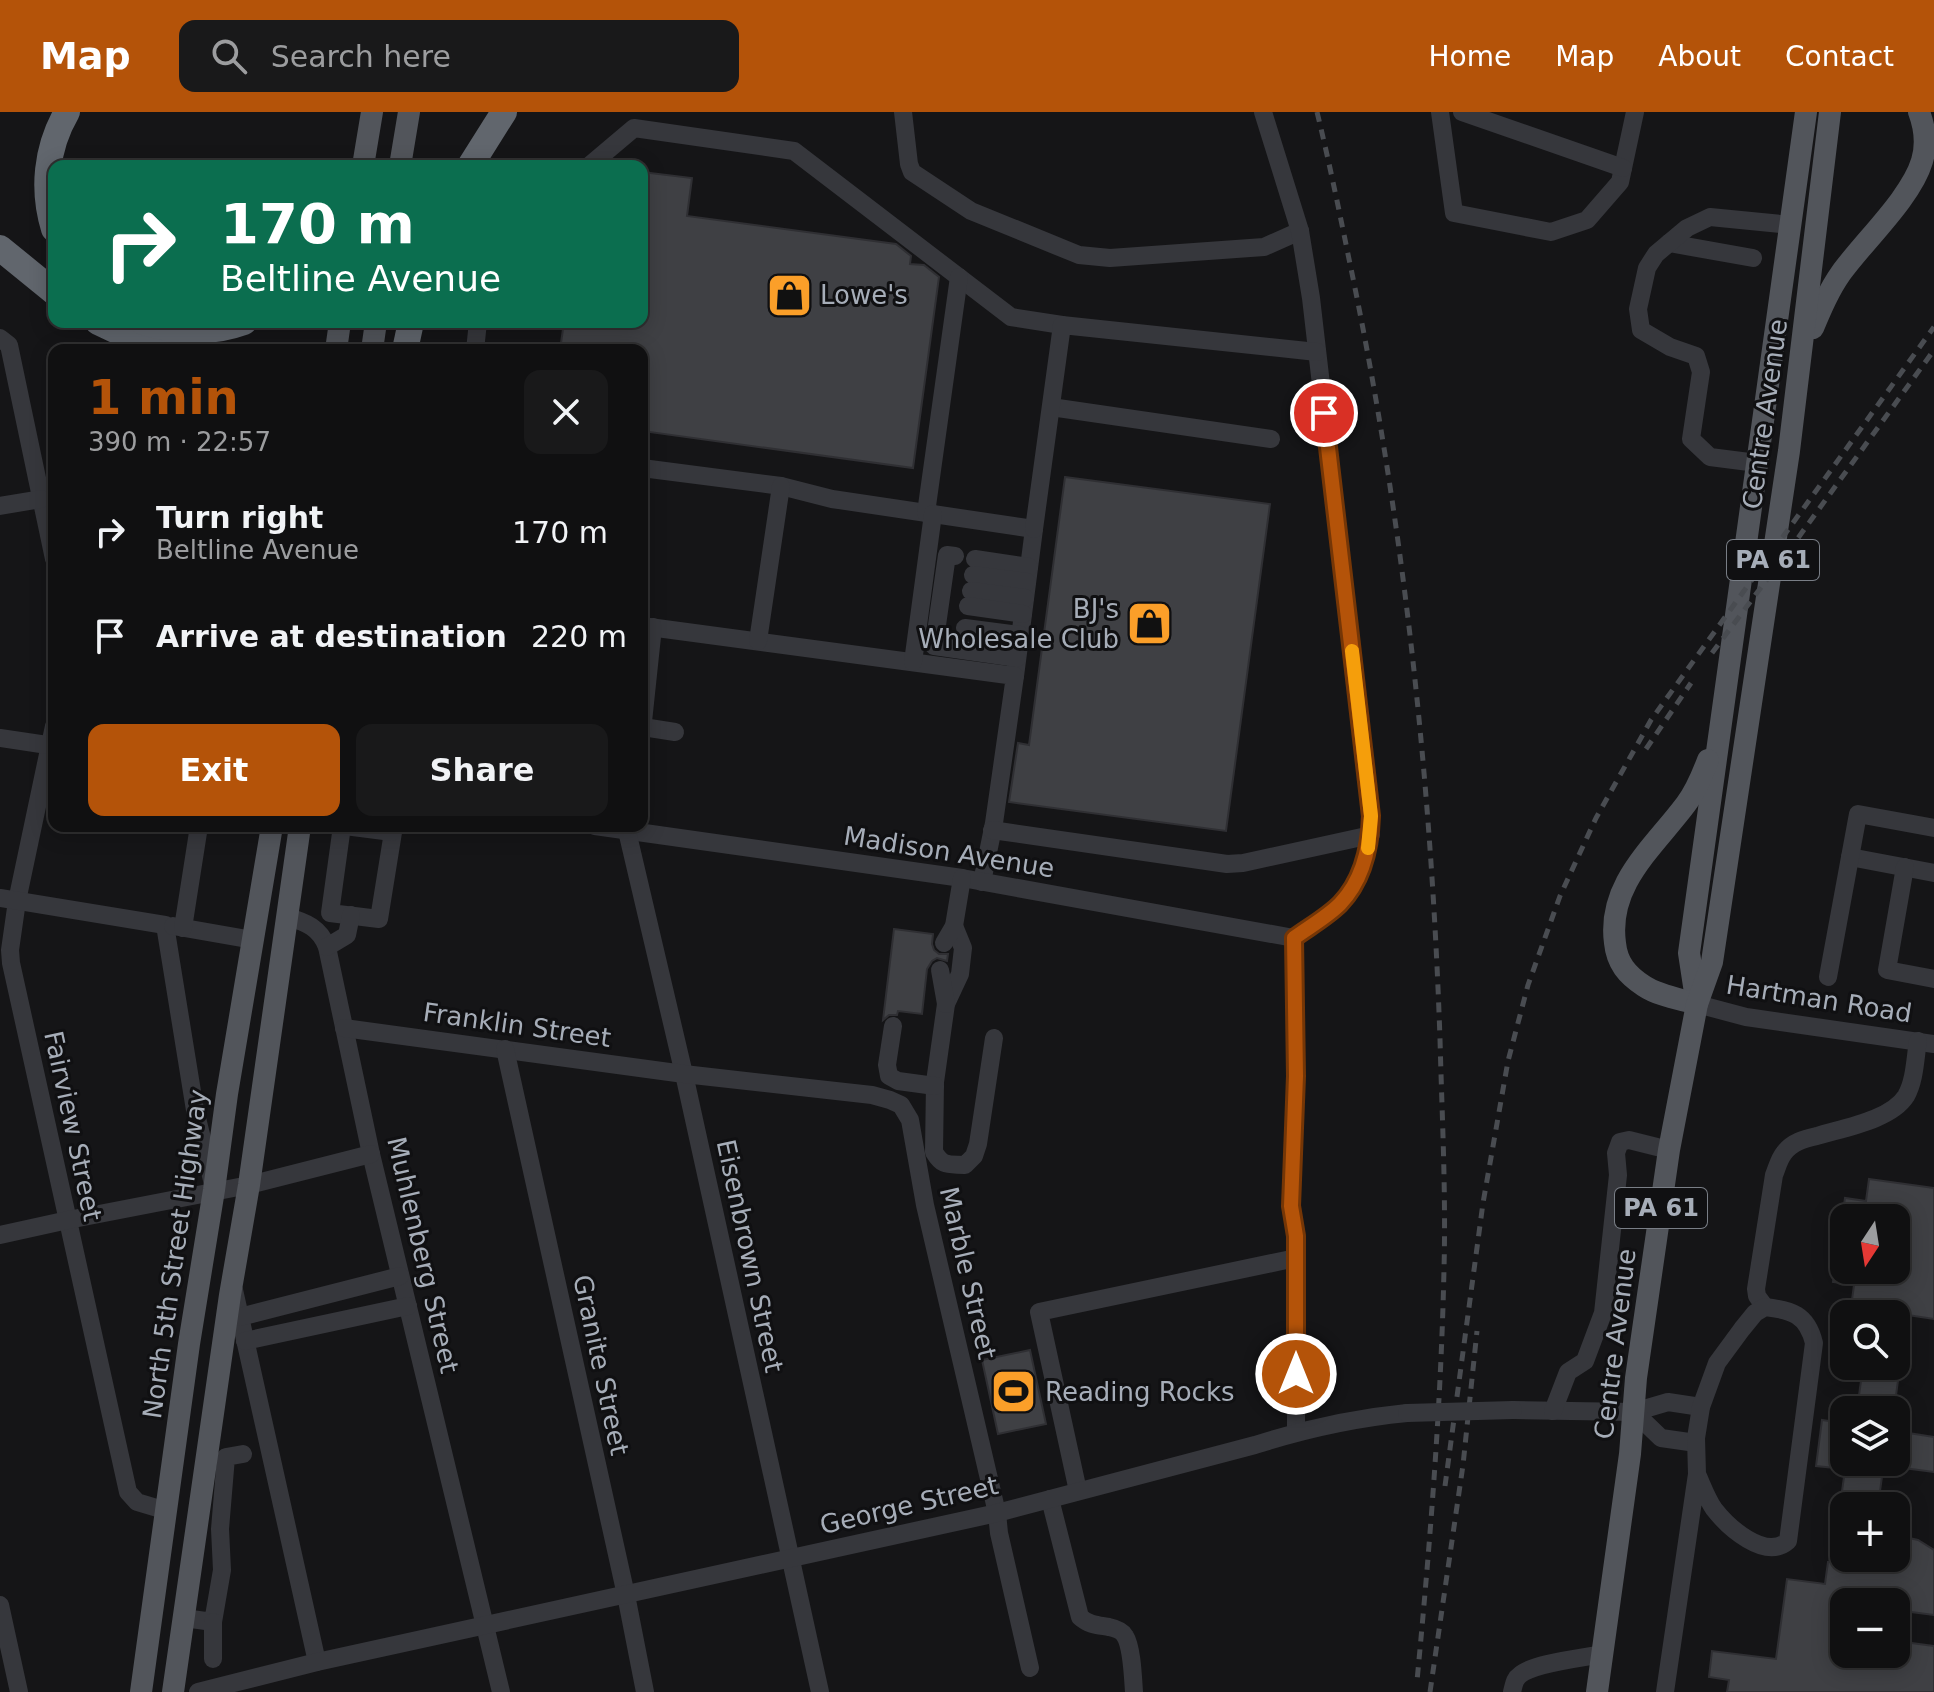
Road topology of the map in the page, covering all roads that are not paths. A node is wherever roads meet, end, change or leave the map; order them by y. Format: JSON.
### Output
{"nodes":[{"id":1,"x":67,"y":112,"type":"edge"},
{"id":2,"x":372,"y":112,"type":"edge"},
{"id":3,"x":409,"y":112,"type":"edge"},
{"id":4,"x":504,"y":112,"type":"edge"},
{"id":5,"x":903,"y":112,"type":"edge"},
{"id":6,"x":1263,"y":112,"type":"edge"},
{"id":7,"x":1440,"y":112,"type":"edge"},
{"id":8,"x":1462,"y":112,"type":"edge"},
{"id":9,"x":1635,"y":112,"type":"edge"},
{"id":10,"x":1806,"y":112,"type":"edge"},
{"id":11,"x":1830,"y":112,"type":"edge"},
{"id":12,"x":1919,"y":112,"type":"edge"},
{"id":13,"x":50,"y":160,"type":"edge"},
{"id":14,"x":364,"y":160,"type":"edge"},
{"id":15,"x":401,"y":160,"type":"edge"},
{"id":16,"x":474,"y":160,"type":"edge"},
{"id":17,"x":596,"y":160,"type":"edge"},
{"id":18,"x":1623,"y":168,"type":"junction"},
{"id":19,"x":48,"y":169,"type":"edge"},
{"id":20,"x":48,"y":197,"type":"edge"},
{"id":21,"x":1791,"y":225,"type":"junction"},
{"id":22,"x":1300,"y":231,"type":"junction"},
{"id":23,"x":1669,"y":243,"type":"junction"},
{"id":24,"x":0,"y":248,"type":"edge"},
{"id":25,"x":1753,"y":258,"type":"dead end"},
{"id":26,"x":959,"y":277,"type":"junction"},
{"id":27,"x":48,"y":287,"type":"edge"},
{"id":28,"x":1062,"y":325,"type":"junction"},
{"id":29,"x":111,"y":328,"type":"edge"},
{"id":30,"x":165,"y":328,"type":"edge"},
{"id":31,"x":224,"y":328,"type":"edge"},
{"id":32,"x":0,"y":338,"type":"edge"},
{"id":33,"x":155,"y":344,"type":"edge"},
{"id":34,"x":1317,"y":352,"type":"junction"},
{"id":35,"x":1801,"y":355,"type":"junction"},
{"id":36,"x":1051,"y":407,"type":"junction"},
{"id":37,"x":1271,"y":439,"type":"dead end"},
{"id":38,"x":1757,"y":463,"type":"junction"},
{"id":39,"x":648,"y":469,"type":"edge"},
{"id":40,"x":781,"y":486,"type":"junction"},
{"id":41,"x":41,"y":499,"type":"junction"},
{"id":42,"x":0,"y":506,"type":"edge"},
{"id":43,"x":930,"y":513,"type":"junction"},
{"id":44,"x":1034,"y":529,"type":"junction"},
{"id":45,"x":48,"y":531,"type":"edge"},
{"id":46,"x":1026,"y":590,"type":"junction"},
{"id":47,"x":943,"y":596,"type":"junction"},
{"id":48,"x":648,"y":626,"type":"edge"},
{"id":49,"x":965,"y":628,"type":"dead end"},
{"id":50,"x":1020,"y":635,"type":"junction"},
{"id":51,"x":758,"y":641,"type":"junction"},
{"id":52,"x":913,"y":662,"type":"junction"},
{"id":53,"x":1016,"y":667,"type":"junction"},
{"id":54,"x":1721,"y":721,"type":"junction"},
{"id":55,"x":648,"y":730,"type":"edge"},
{"id":56,"x":675,"y":732,"type":"dead end"},
{"id":57,"x":0,"y":738,"type":"edge"},
{"id":58,"x":48,"y":745,"type":"edge"},
{"id":59,"x":48,"y":760,"type":"edge"},
{"id":60,"x":1934,"y":828,"type":"edge"},
{"id":61,"x":992,"y":830,"type":"junction"},
{"id":62,"x":648,"y":831,"type":"edge"},
{"id":63,"x":198,"y":832,"type":"edge"},
{"id":64,"x":271,"y":832,"type":"edge"},
{"id":65,"x":299,"y":832,"type":"edge"},
{"id":66,"x":342,"y":832,"type":"edge"},
{"id":67,"x":393,"y":832,"type":"edge"},
{"id":68,"x":628,"y":832,"type":"edge"},
{"id":69,"x":1371,"y":835,"type":"junction"},
{"id":70,"x":1850,"y":857,"type":"junction"},
{"id":71,"x":1905,"y":867,"type":"junction"},
{"id":72,"x":1934,"y":873,"type":"edge"},
{"id":73,"x":962,"y":878,"type":"junction"},
{"id":74,"x":982,"y":882,"type":"junction"},
{"id":75,"x":9,"y":900,"type":"edge"},
{"id":76,"x":351,"y":915,"type":"junction"},
{"id":77,"x":287,"y":917,"type":"junction"},
{"id":78,"x":954,"y":926,"type":"junction"},
{"id":79,"x":174,"y":927,"type":"junction"},
{"id":80,"x":1294,"y":938,"type":"junction"},
{"id":81,"x":253,"y":940,"type":"junction"},
{"id":82,"x":944,"y":943,"type":"dead end"},
{"id":83,"x":327,"y":947,"type":"junction"},
{"id":84,"x":940,"y":970,"type":"dead end"},
{"id":85,"x":1828,"y":977,"type":"dead end"},
{"id":86,"x":1934,"y":979,"type":"edge"},
{"id":87,"x":946,"y":1004,"type":"junction"},
{"id":88,"x":1697,"y":1004,"type":"junction"},
{"id":89,"x":893,"y":1026,"type":"dead end"},
{"id":90,"x":344,"y":1028,"type":"junction"},
{"id":91,"x":994,"y":1038,"type":"dead end"},
{"id":92,"x":1926,"y":1042,"type":"edge"},
{"id":93,"x":505,"y":1049,"type":"junction"},
{"id":94,"x":684,"y":1074,"type":"junction"},
{"id":95,"x":935,"y":1086,"type":"junction"},
{"id":96,"x":1669,"y":1150,"type":"junction"},
{"id":97,"x":371,"y":1154,"type":"junction"},
{"id":98,"x":249,"y":1185,"type":"junction"},
{"id":99,"x":214,"y":1190,"type":"junction"},
{"id":100,"x":68,"y":1220,"type":"junction"},
{"id":101,"x":0,"y":1235,"type":"edge"},
{"id":102,"x":1296,"y":1258,"type":"junction"},
{"id":103,"x":400,"y":1276,"type":"junction"},
{"id":104,"x":232,"y":1281,"type":"junction"},
{"id":105,"x":408,"y":1306,"type":"junction"},
{"id":106,"x":1765,"y":1307,"type":"junction"},
{"id":107,"x":240,"y":1317,"type":"junction"},
{"id":108,"x":245,"y":1341,"type":"junction"},
{"id":109,"x":1701,"y":1407,"type":"junction"},
{"id":110,"x":1553,"y":1411,"type":"junction"},
{"id":111,"x":1634,"y":1412,"type":"junction"},
{"id":112,"x":1296,"y":1431,"type":"junction"},
{"id":113,"x":1696,"y":1443,"type":"junction"},
{"id":114,"x":243,"y":1454,"type":"dead end"},
{"id":115,"x":214,"y":1473,"type":"junction"},
{"id":116,"x":1697,"y":1474,"type":"junction"},
{"id":117,"x":1078,"y":1491,"type":"junction"},
{"id":118,"x":1050,"y":1499,"type":"junction"},
{"id":119,"x":167,"y":1511,"type":"junction"},
{"id":120,"x":997,"y":1513,"type":"junction"},
{"id":121,"x":197,"y":1525,"type":"junction"},
{"id":122,"x":220,"y":1529,"type":"junction"},
{"id":123,"x":790,"y":1559,"type":"junction"},
{"id":124,"x":191,"y":1566,"type":"junction"},
{"id":125,"x":222,"y":1570,"type":"junction"},
{"id":126,"x":626,"y":1595,"type":"junction"},
{"id":127,"x":0,"y":1605,"type":"edge"},
{"id":128,"x":184,"y":1618,"type":"junction"},
{"id":129,"x":213,"y":1622,"type":"junction"},
{"id":130,"x":486,"y":1626,"type":"junction"},
{"id":131,"x":1602,"y":1654,"type":"junction"},
{"id":132,"x":213,"y":1659,"type":"dead end"},
{"id":133,"x":317,"y":1662,"type":"junction"},
{"id":134,"x":1030,"y":1668,"type":"dead end"},
{"id":135,"x":11,"y":1682,"type":"edge"},
{"id":136,"x":141,"y":1692,"type":"edge"},
{"id":137,"x":173,"y":1692,"type":"edge"},
{"id":138,"x":198,"y":1692,"type":"edge"},
{"id":139,"x":501,"y":1692,"type":"edge"},
{"id":140,"x":645,"y":1692,"type":"edge"},
{"id":141,"x":820,"y":1692,"type":"edge"},
{"id":142,"x":1134,"y":1692,"type":"edge"},
{"id":143,"x":1512,"y":1692,"type":"edge"},
{"id":144,"x":1597,"y":1692,"type":"edge"},
{"id":145,"x":1665,"y":1692,"type":"edge"}],
"edges":[{"from":1,"to":13,"type":"highway"},
{"from":2,"to":14,"type":"main road"},
{"from":3,"to":15,"type":"main road"},
{"from":4,"to":16,"type":"highway"},
{"from":5,"to":22,"type":"street"},
{"from":6,"to":22,"type":"street"},
{"from":7,"to":18,"type":"street"},
{"from":8,"to":18,"type":"street"},
{"from":9,"to":18,"type":"street"},
{"from":10,"to":21,"type":"main road","name":"Centre Avenue","number":"PA 61"},
{"from":11,"to":35,"type":"main road","name":"Centre Avenue","number":"PA 61"},
{"from":12,"to":35,"type":"main road"},
{"from":17,"to":26,"type":"street"},
{"from":19,"to":20,"type":"highway"},
{"from":21,"to":23,"type":"street"},
{"from":21,"to":38,"type":"main road","name":"Centre Avenue","number":"PA 61"},
{"from":22,"to":34,"type":"street"},
{"from":23,"to":25,"type":"street"},
{"from":23,"to":38,"type":"street"},
{"from":24,"to":27,"type":"highway"},
{"from":26,"to":28,"type":"street"},
{"from":26,"to":43,"type":"street"},
{"from":28,"to":34,"type":"street"},
{"from":28,"to":36,"type":"street"},
{"from":29,"to":33,"type":"highway"},
{"from":30,"to":31,"type":"highway"},
{"from":32,"to":41,"type":"street"},
{"from":34,"to":69,"type":"street"},
{"from":35,"to":88,"type":"main road","name":"Centre Avenue","number":"PA 61"},
{"from":36,"to":37,"type":"street"},
{"from":36,"to":44,"type":"street"},
{"from":38,"to":54,"type":"main road","name":"Centre Avenue","number":"PA 61"},
{"from":39,"to":40,"type":"street"},
{"from":40,"to":43,"type":"street"},
{"from":40,"to":51,"type":"street"},
{"from":41,"to":42,"type":"street"},
{"from":41,"to":45,"type":"street"},
{"from":43,"to":44,"type":"street"},
{"from":43,"to":47,"type":"street"},
{"from":44,"to":46,"type":"street"},
{"from":46,"to":46,"type":"street"},
{"from":46,"to":50,"type":"street"},
{"from":47,"to":52,"type":"street"},
{"from":47,"to":53,"type":"street"},
{"from":48,"to":51,"type":"street"},
{"from":49,"to":50,"type":"street"},
{"from":50,"to":53,"type":"street"},
{"from":51,"to":52,"type":"street"},
{"from":52,"to":53,"type":"street"},
{"from":53,"to":61,"type":"street"},
{"from":54,"to":88,"type":"main road","name":"Centre Avenue","number":"PA 61"},
{"from":54,"to":88,"type":"main road"},
{"from":55,"to":56,"type":"street"},
{"from":57,"to":58,"type":"street"},
{"from":59,"to":75,"type":"street","name":"Fairview Street"},
{"from":60,"to":70,"type":"street"},
{"from":61,"to":69,"type":"street"},
{"from":61,"to":74,"type":"street"},
{"from":62,"to":73,"type":"street","name":"Madison Avenue"},
{"from":63,"to":79,"type":"street"},
{"from":64,"to":81,"type":"main road","name":"North 5th Street Highway"},
{"from":65,"to":77,"type":"main road"},
{"from":66,"to":76,"type":"street"},
{"from":67,"to":76,"type":"street"},
{"from":68,"to":94,"type":"street","name":"Eisenbrown Street"},
{"from":69,"to":80,"type":"street"},
{"from":70,"to":71,"type":"street"},
{"from":70,"to":85,"type":"street"},
{"from":71,"to":72,"type":"street"},
{"from":71,"to":86,"type":"street"},
{"from":73,"to":74,"type":"street","name":"Madison Avenue"},
{"from":73,"to":78,"type":"street"},
{"from":74,"to":80,"type":"street","name":"Madison Avenue"},
{"from":75,"to":79,"type":"street"},
{"from":75,"to":100,"type":"street","name":"Fairview Street"},
{"from":76,"to":83,"type":"street"},
{"from":77,"to":83,"type":"street"},
{"from":77,"to":98,"type":"main road"},
{"from":78,"to":82,"type":"street"},
{"from":78,"to":87,"type":"street"},
{"from":79,"to":81,"type":"street"},
{"from":79,"to":99,"type":"street"},
{"from":80,"to":102,"type":"street"},
{"from":81,"to":99,"type":"main road","name":"North 5th Street Highway"},
{"from":83,"to":90,"type":"street","name":"Muhlenberg Street"},
{"from":84,"to":87,"type":"street"},
{"from":87,"to":95,"type":"street"},
{"from":88,"to":92,"type":"street","name":"Hartman Road"},
{"from":88,"to":96,"type":"main road","name":"Centre Avenue","number":"PA 61"},
{"from":89,"to":95,"type":"street"},
{"from":90,"to":93,"type":"street","name":"Franklin Street"},
{"from":90,"to":97,"type":"street","name":"Muhlenberg Street"},
{"from":91,"to":95,"type":"street"},
{"from":92,"to":106,"type":"street"},
{"from":93,"to":94,"type":"street","name":"Franklin Street"},
{"from":93,"to":126,"type":"street","name":"Granite Street"},
{"from":94,"to":120,"type":"street","name":"Marble Street"},
{"from":94,"to":123,"type":"street","name":"Eisenbrown Street"},
{"from":96,"to":110,"type":"street"},
{"from":96,"to":111,"type":"main road","name":"Centre Avenue","number":"PA 61"},
{"from":97,"to":98,"type":"street"},
{"from":97,"to":103,"type":"street","name":"Muhlenberg Street"},
{"from":98,"to":99,"type":"street"},
{"from":98,"to":104,"type":"main road"},
{"from":99,"to":100,"type":"street"},
{"from":99,"to":119,"type":"main road","name":"North 5th Street Highway"},
{"from":100,"to":101,"type":"street"},
{"from":100,"to":119,"type":"street","name":"Fairview Street"},
{"from":102,"to":112,"type":"street"},
{"from":102,"to":117,"type":"street"},
{"from":103,"to":105,"type":"street","name":"Muhlenberg Street"},
{"from":103,"to":107,"type":"street"},
{"from":104,"to":107,"type":"street"},
{"from":104,"to":115,"type":"main road"},
{"from":105,"to":108,"type":"street"},
{"from":105,"to":130,"type":"street","name":"Muhlenberg Street"},
{"from":106,"to":109,"type":"street"},
{"from":106,"to":116,"type":"street"},
{"from":107,"to":108,"type":"street"},
{"from":108,"to":133,"type":"street"},
{"from":109,"to":111,"type":"street","name":"George Street"},
{"from":109,"to":113,"type":"street"},
{"from":110,"to":111,"type":"street","name":"George Street"},
{"from":110,"to":112,"type":"street","name":"George Street","bridge":true},
{"from":111,"to":113,"type":"street"},
{"from":111,"to":131,"type":"main road","name":"Centre Avenue","number":"PA 61"},
{"from":112,"to":117,"type":"street","name":"George Street"},
{"from":113,"to":116,"type":"street"},
{"from":114,"to":115,"type":"street"},
{"from":115,"to":121,"type":"main road"},
{"from":115,"to":122,"type":"street"},
{"from":116,"to":145,"type":"street"},
{"from":117,"to":118,"type":"street","name":"George Street"},
{"from":118,"to":120,"type":"street","name":"George Street"},
{"from":118,"to":142,"type":"street"},
{"from":119,"to":136,"type":"main road","name":"North 5th Street Highway"},
{"from":120,"to":123,"type":"street","name":"George Street"},
{"from":120,"to":134,"type":"street","name":"Marble Street"},
{"from":121,"to":122,"type":"street"},
{"from":121,"to":124,"type":"main road"},
{"from":122,"to":125,"type":"street"},
{"from":123,"to":126,"type":"street","name":"George Street"},
{"from":123,"to":141,"type":"street","name":"Eisenbrown Street"},
{"from":124,"to":125,"type":"street"},
{"from":124,"to":128,"type":"main road"},
{"from":125,"to":129,"type":"street"},
{"from":126,"to":130,"type":"street","name":"George Street"},
{"from":126,"to":140,"type":"street","name":"Granite Street"},
{"from":127,"to":135,"type":"street"},
{"from":128,"to":129,"type":"street"},
{"from":128,"to":137,"type":"main road"},
{"from":129,"to":132,"type":"street"},
{"from":130,"to":133,"type":"street","name":"George Street"},
{"from":130,"to":139,"type":"street","name":"Muhlenberg Street"},
{"from":131,"to":143,"type":"street"},
{"from":131,"to":144,"type":"main road","name":"Centre Avenue","number":"PA 61"},
{"from":133,"to":138,"type":"street","name":"George Street"}]}
